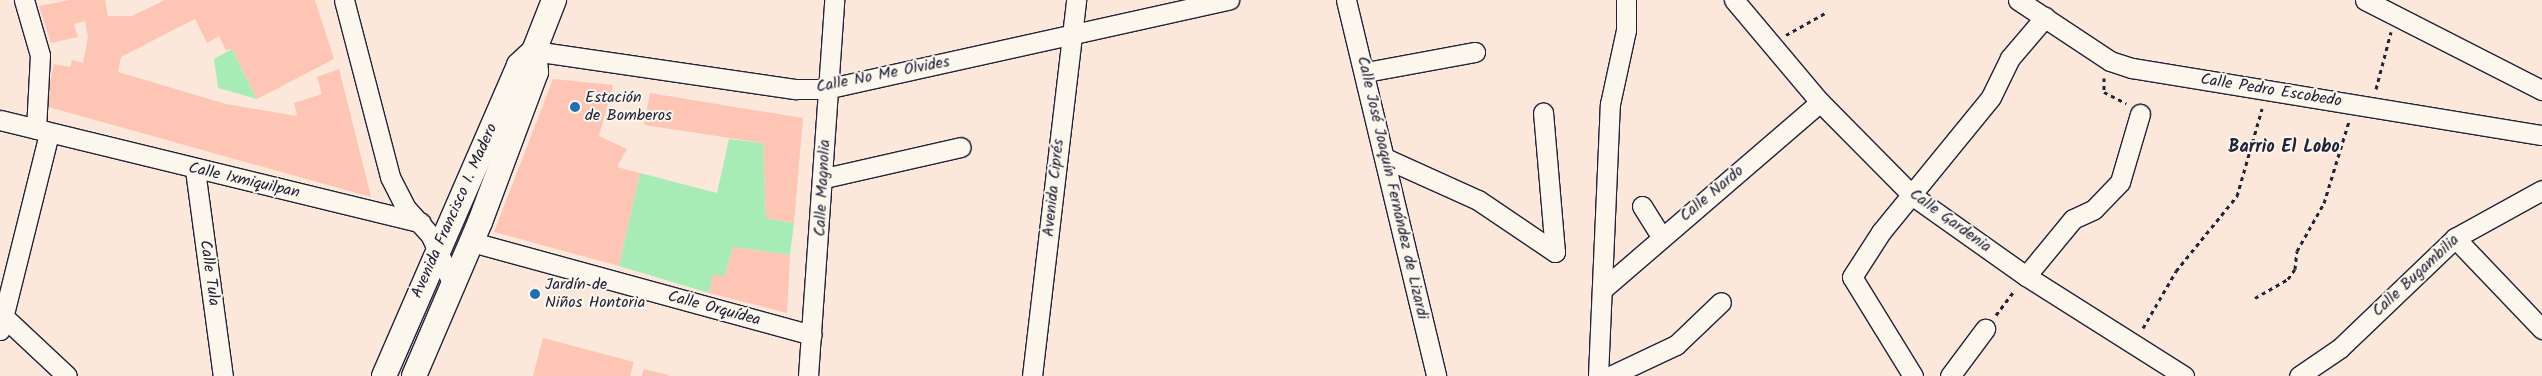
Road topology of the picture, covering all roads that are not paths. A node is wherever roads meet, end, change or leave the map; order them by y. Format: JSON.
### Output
{"nodes":[{"id":1,"x":24,"y":0,"type":"edge"},
{"id":2,"x":344,"y":0,"type":"edge"},
{"id":3,"x":554,"y":0,"type":"edge"},
{"id":4,"x":834,"y":0,"type":"edge"},
{"id":5,"x":1076,"y":0,"type":"edge"},
{"id":6,"x":1229,"y":0,"type":"edge"},
{"id":7,"x":1346,"y":0,"type":"edge"},
{"id":8,"x":1626,"y":0,"type":"edge"},
{"id":9,"x":1734,"y":0,"type":"edge"},
{"id":10,"x":2018,"y":0,"type":"edge"},
{"id":11,"x":2365,"y":0,"type":"edge"},
{"id":12,"x":2045,"y":17,"type":"junction"},
{"id":13,"x":1072,"y":36,"type":"junction"},
{"id":14,"x":534,"y":51,"type":"junction"},
{"id":15,"x":1476,"y":52,"type":"dead end"},
{"id":16,"x":1366,"y":72,"type":"junction"},
{"id":17,"x":826,"y":89,"type":"junction"},
{"id":18,"x":2542,"y":90,"type":"edge"},
{"id":19,"x":1820,"y":102,"type":"junction"},
{"id":20,"x":1543,"y":113,"type":"dead end"},
{"id":21,"x":2140,"y":114,"type":"road end"},
{"id":22,"x":0,"y":120,"type":"edge"},
{"id":23,"x":42,"y":131,"type":"junction"},
{"id":24,"x":2542,"y":135,"type":"edge"},
{"id":25,"x":961,"y":147,"type":"dead end"},
{"id":26,"x":1387,"y":159,"type":"junction"},
{"id":27,"x":195,"y":170,"type":"junction"},
{"id":28,"x":825,"y":178,"type":"junction"},
{"id":29,"x":2542,"y":190,"type":"edge"},
{"id":30,"x":1913,"y":196,"type":"junction"},
{"id":31,"x":1642,"y":206,"type":"dead end"},
{"id":32,"x":455,"y":211,"type":"junction"},
{"id":33,"x":421,"y":223,"type":"junction"},
{"id":34,"x":476,"y":232,"type":"junction"},
{"id":35,"x":1661,"y":237,"type":"junction"},
{"id":36,"x":2455,"y":238,"type":"junction"},
{"id":37,"x":438,"y":249,"type":"junction"},
{"id":38,"x":2026,"y":276,"type":"junction"},
{"id":39,"x":453,"y":285,"type":"junction"},
{"id":40,"x":1604,"y":288,"type":"junction"},
{"id":41,"x":1720,"y":302,"type":"dead end"},
{"id":42,"x":2,"y":324,"type":"edge"},
{"id":43,"x":1985,"y":329,"type":"road end"},
{"id":44,"x":2542,"y":329,"type":"edge"},
{"id":45,"x":811,"y":335,"type":"junction"},
{"id":46,"x":67,"y":376,"type":"edge"},
{"id":47,"x":223,"y":376,"type":"edge"},
{"id":48,"x":384,"y":376,"type":"edge"},
{"id":49,"x":414,"y":376,"type":"edge"},
{"id":50,"x":808,"y":376,"type":"edge"},
{"id":51,"x":1032,"y":376,"type":"edge"},
{"id":52,"x":1436,"y":376,"type":"edge"},
{"id":53,"x":1598,"y":376,"type":"edge"},
{"id":54,"x":1610,"y":376,"type":"edge"},
{"id":55,"x":1913,"y":376,"type":"edge"},
{"id":56,"x":1950,"y":376,"type":"edge"},
{"id":57,"x":2184,"y":376,"type":"edge"},
{"id":58,"x":2299,"y":376,"type":"edge"}],
"edges":[{"from":1,"to":23,"type":"street"},
{"from":2,"to":33,"type":"street"},
{"from":3,"to":14,"type":"main road","name":"Avenida Francisco I. Madero"},
{"from":4,"to":17,"type":"street","name":"Calle Magnolia"},
{"from":5,"to":13,"type":"street","name":"Avenida Ciprés"},
{"from":6,"to":13,"type":"street","name":"Calle No Me Olvides"},
{"from":7,"to":16,"type":"street","name":"Calle José Joaquín Fernández de Lizardi"},
{"from":8,"to":40,"type":"street"},
{"from":9,"to":19,"type":"street","name":"Calle Gardenia"},
{"from":10,"to":12,"type":"street","name":"Calle Pedro Escobedo"},
{"from":11,"to":18,"type":"street"},
{"from":12,"to":24,"type":"street","name":"Calle Pedro Escobedo"},
{"from":12,"to":30,"type":"street"},
{"from":13,"to":17,"type":"street","name":"Calle No Me Olvides"},
{"from":13,"to":51,"type":"street","name":"Avenida Ciprés"},
{"from":14,"to":17,"type":"street","name":"Calle No Me Olvides"},
{"from":14,"to":32,"type":"main road","name":"Avenida Francisco I. Madero"},
{"from":14,"to":34,"type":"main road","name":"Avenida Francisco I. Madero"},
{"from":15,"to":16,"type":"street"},
{"from":16,"to":26,"type":"street","name":"Calle José Joaquín Fernández de Lizardi"},
{"from":17,"to":28,"type":"street","name":"Calle Magnolia"},
{"from":19,"to":30,"type":"street","name":"Calle Gardenia"},
{"from":19,"to":35,"type":"street","name":"Calle Nardo"},
{"from":20,"to":26,"type":"street"},
{"from":21,"to":38,"type":"street"},
{"from":22,"to":23,"type":"street","name":"Calle Ixmiquilpan"},
{"from":23,"to":27,"type":"street","name":"Calle Ixmiquilpan"},
{"from":23,"to":42,"type":"street"},
{"from":25,"to":28,"type":"street"},
{"from":26,"to":52,"type":"street","name":"Calle José Joaquín Fernández de Lizardi"},
{"from":27,"to":33,"type":"street","name":"Calle Ixmiquilpan"},
{"from":27,"to":47,"type":"street","name":"Calle Tula"},
{"from":28,"to":45,"type":"street","name":"Calle Magnolia"},
{"from":29,"to":36,"type":"street","name":"Calle Bugambilia"},
{"from":30,"to":38,"type":"street","name":"Calle Gardenia"},
{"from":30,"to":55,"type":"street"},
{"from":31,"to":35,"type":"street"},
{"from":32,"to":34,"type":"main road"},
{"from":32,"to":37,"type":"main road","name":"Avenida Francisco I. Madero"},
{"from":33,"to":37,"type":"street"},
{"from":34,"to":39,"type":"main road","name":"Avenida Francisco I. Madero"},
{"from":34,"to":45,"type":"street","name":"Calle Orquídea"},
{"from":35,"to":40,"type":"street","name":"Calle Nardo"},
{"from":36,"to":44,"type":"street"},
{"from":36,"to":58,"type":"street","name":"Calle Bugambilia"},
{"from":37,"to":39,"type":"street"},
{"from":37,"to":48,"type":"main road","name":"Avenida Francisco I. Madero"},
{"from":38,"to":57,"type":"street","name":"Calle Gardenia"},
{"from":39,"to":49,"type":"main road","name":"Avenida Francisco I. Madero"},
{"from":40,"to":53,"type":"street"},
{"from":41,"to":54,"type":"street"},
{"from":42,"to":46,"type":"street"},
{"from":43,"to":56,"type":"street"},
{"from":45,"to":50,"type":"street","name":"Calle Magnolia"}]}
